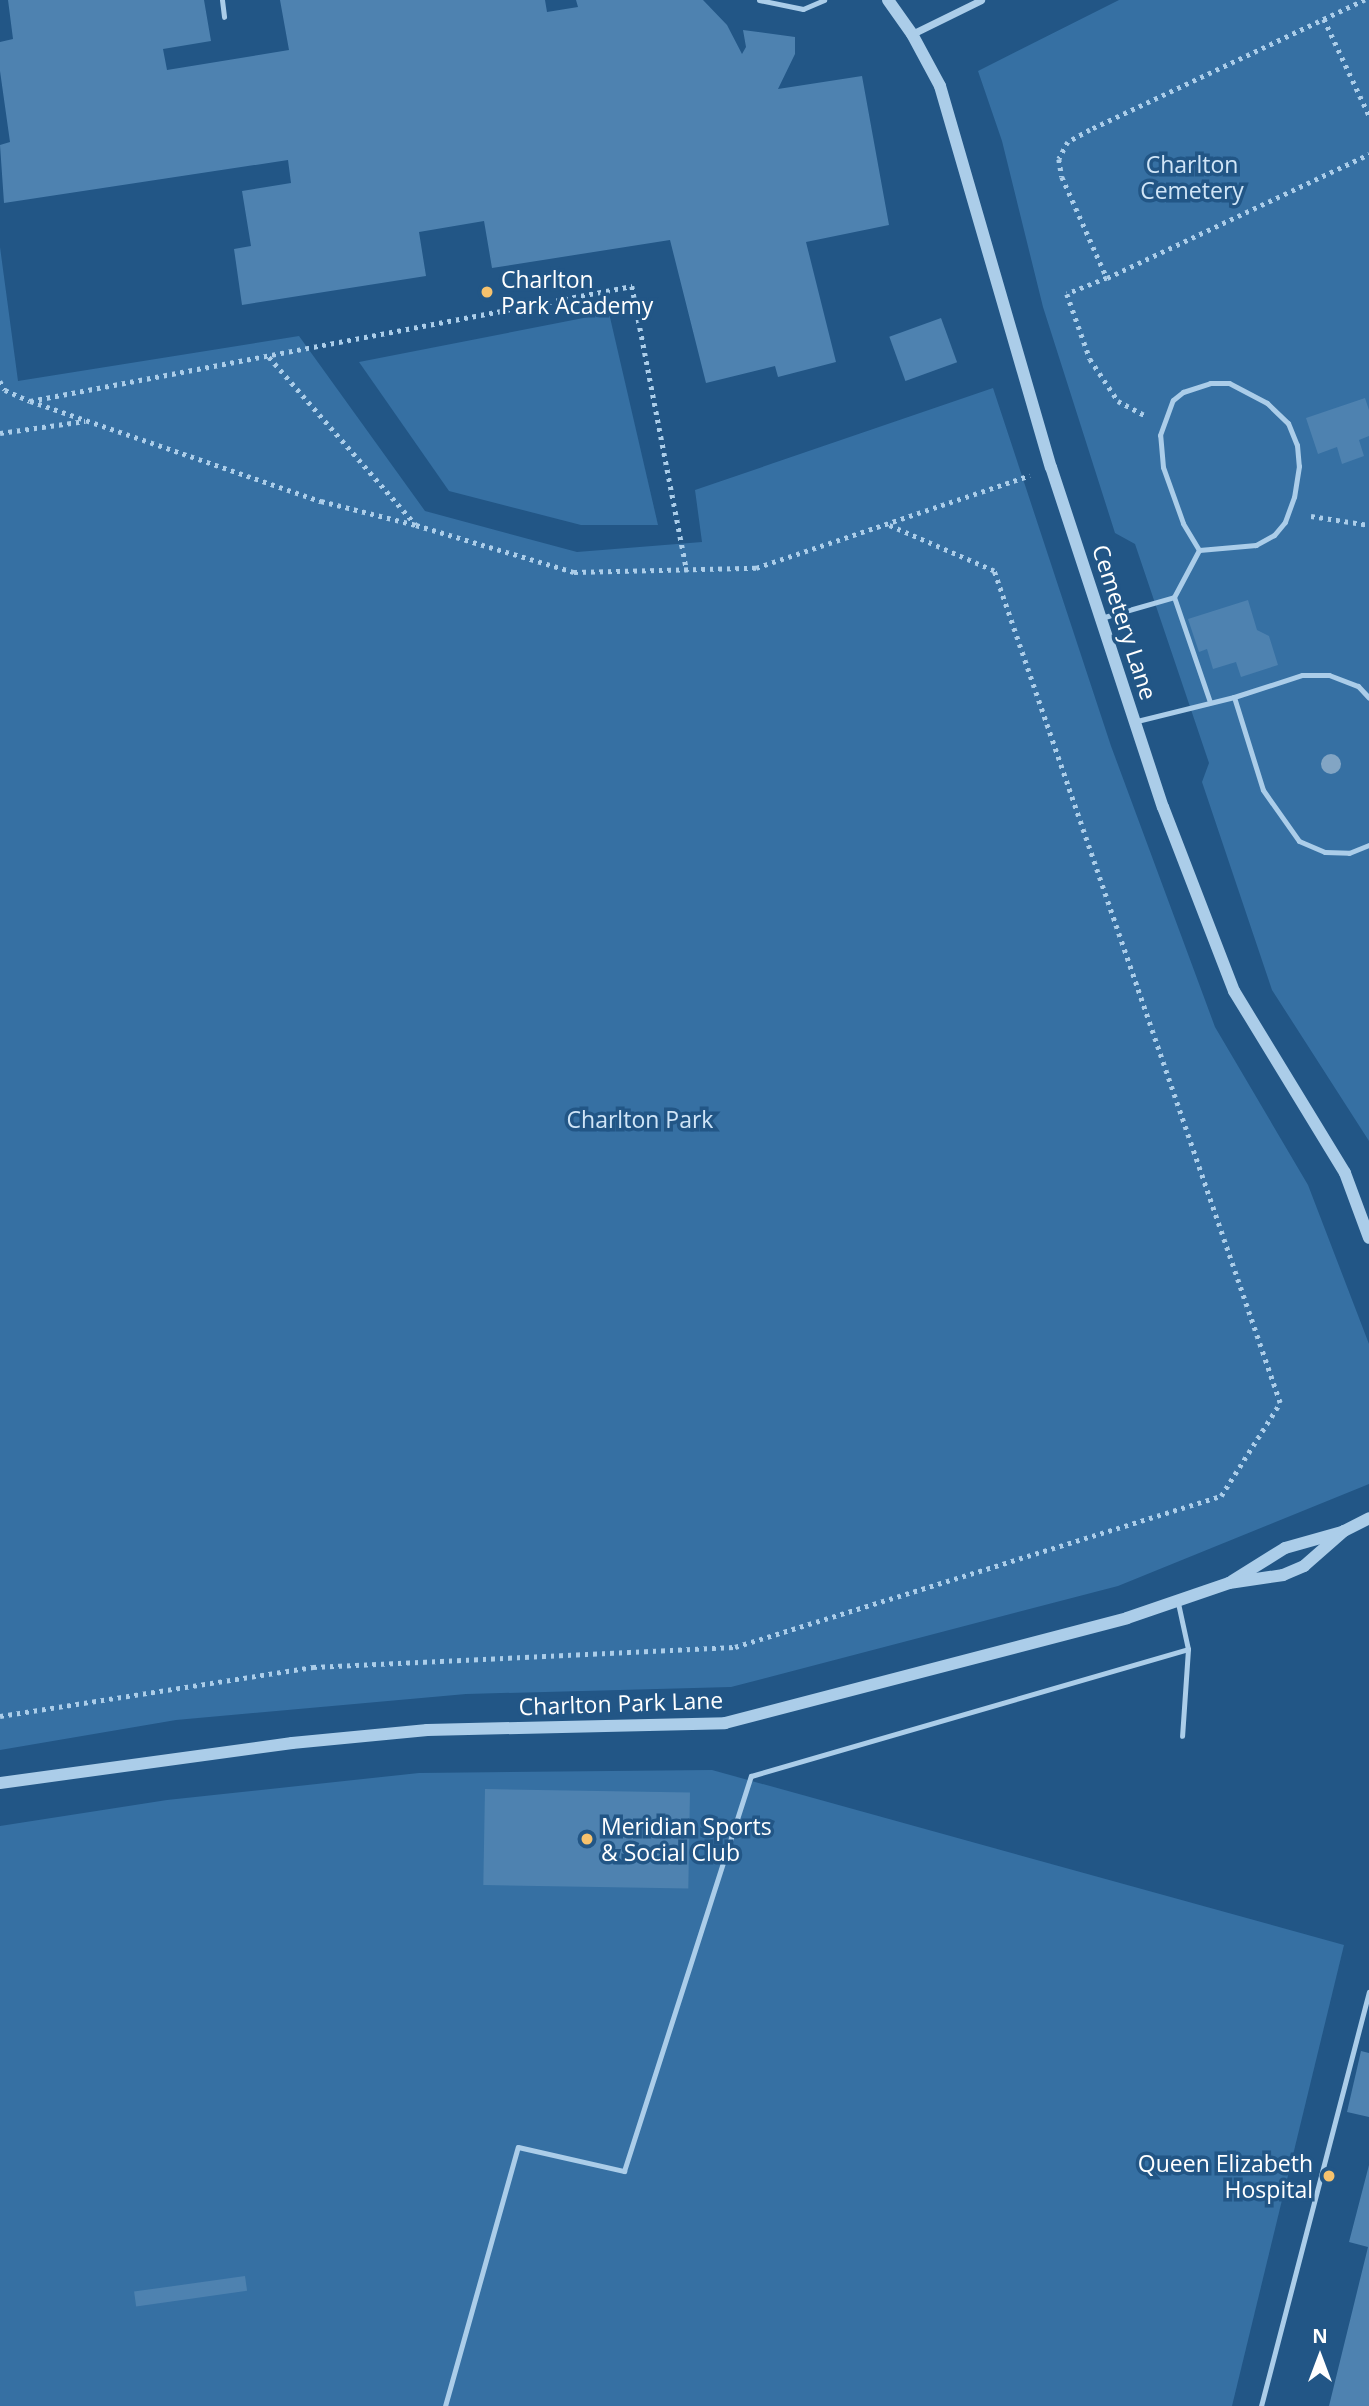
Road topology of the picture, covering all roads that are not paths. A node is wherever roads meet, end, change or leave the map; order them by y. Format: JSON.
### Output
{"nodes":[{"id":1,"x":222,"y":0,"type":"edge"},
{"id":2,"x":759,"y":0,"type":"edge"},
{"id":3,"x":824,"y":0,"type":"edge"},
{"id":4,"x":888,"y":0,"type":"edge"},
{"id":5,"x":981,"y":0,"type":"edge"},
{"id":6,"x":224,"y":17,"type":"dead end"},
{"id":7,"x":912,"y":34,"type":"junction"},
{"id":8,"x":1199,"y":550,"type":"junction"},
{"id":9,"x":1174,"y":597,"type":"junction"},
{"id":10,"x":1101,"y":618,"type":"junction"},
{"id":11,"x":1234,"y":697,"type":"junction"},
{"id":12,"x":1369,"y":698,"type":"edge"},
{"id":13,"x":1210,"y":702,"type":"junction"},
{"id":14,"x":1135,"y":721,"type":"junction"},
{"id":15,"x":1369,"y":845,"type":"edge"},
{"id":16,"x":1369,"y":1238,"type":"edge"},
{"id":17,"x":1369,"y":1518,"type":"edge"},
{"id":18,"x":1344,"y":1531,"type":"junction"},
{"id":19,"x":1229,"y":1583,"type":"junction"},
{"id":20,"x":1178,"y":1602,"type":"junction"},
{"id":21,"x":1188,"y":1649,"type":"junction"},
{"id":22,"x":1182,"y":1736,"type":"dead end"},
{"id":23,"x":0,"y":1783,"type":"edge"},
{"id":24,"x":1369,"y":1992,"type":"edge"},
{"id":25,"x":446,"y":2406,"type":"edge"},
{"id":26,"x":1261,"y":2406,"type":"edge"}],
"edges":[{"from":1,"to":6,"type":"lane"},
{"from":2,"to":3,"type":"lane"},
{"from":4,"to":7,"type":"street","name":"Cemetery Lane"},
{"from":5,"to":7,"type":"street"},
{"from":7,"to":10,"type":"street","name":"Cemetery Lane"},
{"from":8,"to":8,"type":"lane"},
{"from":8,"to":9,"type":"lane"},
{"from":9,"to":10,"type":"lane"},
{"from":9,"to":13,"type":"lane"},
{"from":10,"to":14,"type":"street","name":"Cemetery Lane"},
{"from":11,"to":12,"type":"lane"},
{"from":11,"to":13,"type":"lane"},
{"from":11,"to":15,"type":"lane"},
{"from":13,"to":14,"type":"lane"},
{"from":14,"to":16,"type":"street","name":"Cemetery Lane"},
{"from":17,"to":18,"type":"street","name":"Charlton Park Lane"},
{"from":18,"to":19,"type":"street","name":"Charlton Park Lane"},
{"from":18,"to":19,"type":"street","name":"Charlton Park Lane"},
{"from":19,"to":20,"type":"street","name":"Charlton Park Lane"},
{"from":20,"to":21,"type":"lane"},
{"from":20,"to":23,"type":"street","name":"Charlton Park Lane"},
{"from":21,"to":22,"type":"lane"},
{"from":21,"to":25,"type":"lane"},
{"from":24,"to":26,"type":"lane"}]}
